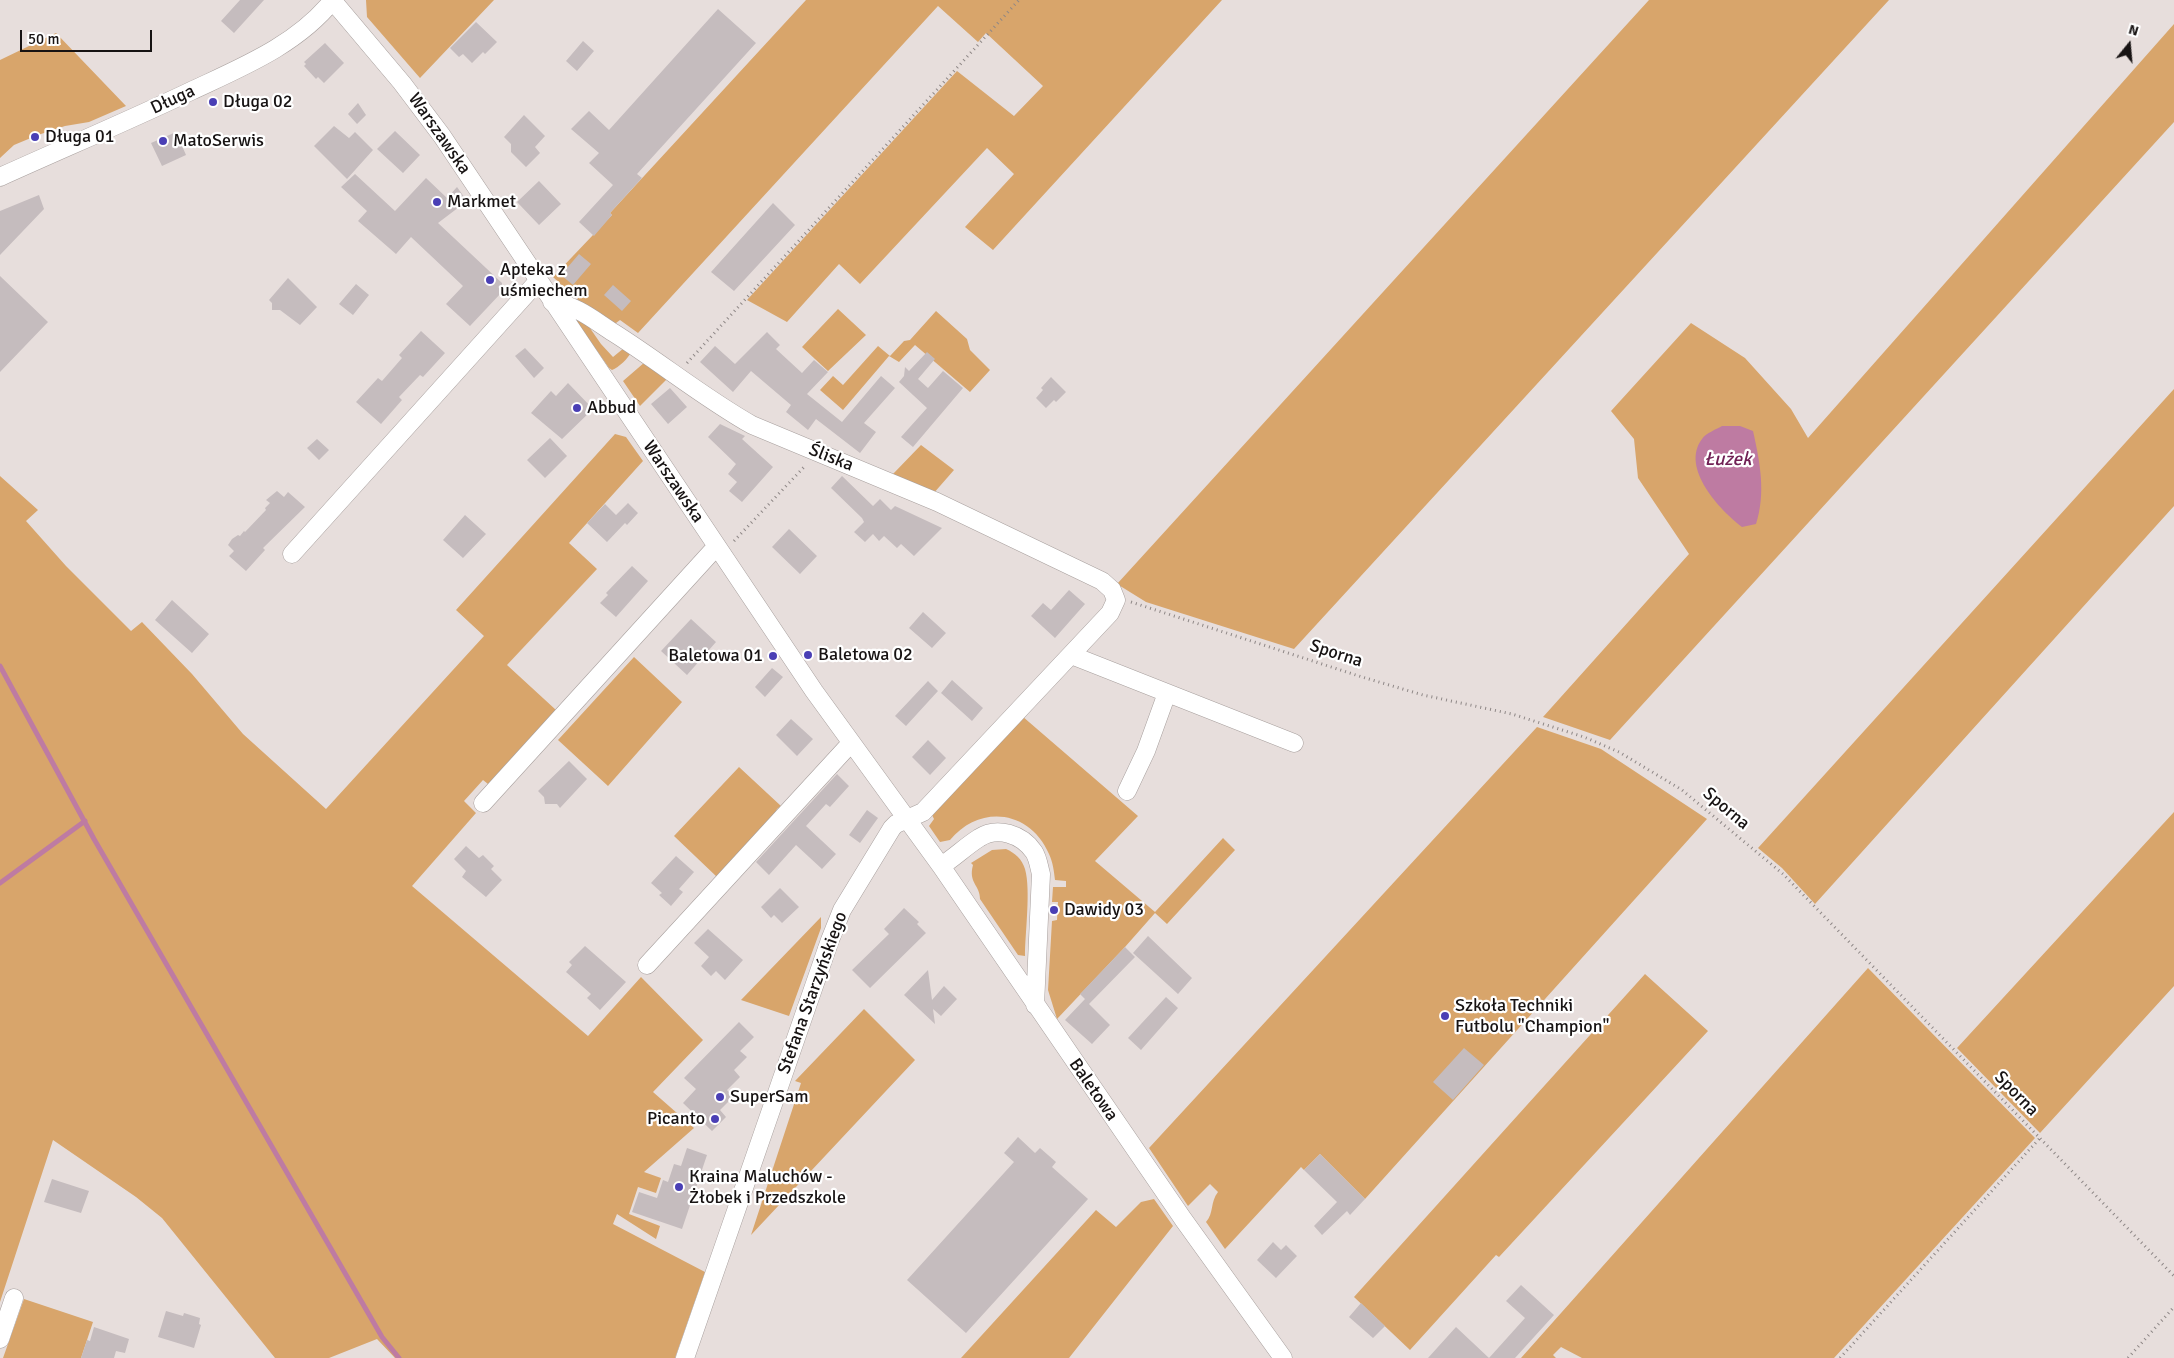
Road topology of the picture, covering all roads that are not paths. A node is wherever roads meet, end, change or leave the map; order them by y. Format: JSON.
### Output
{"nodes":[{"id":1,"x":333,"y":0,"type":"edge"},
{"id":2,"x":0,"y":177,"type":"edge"},
{"id":3,"x":538,"y":281,"type":"junction"},
{"id":4,"x":552,"y":302,"type":"junction"},
{"id":5,"x":719,"y":551,"type":"junction"},
{"id":6,"x":292,"y":554,"type":"dead end"},
{"id":7,"x":1116,"y":600,"type":"joint"},
{"id":8,"x":1071,"y":655,"type":"junction"},
{"id":9,"x":1167,"y":693,"type":"junction"},
{"id":10,"x":851,"y":743,"type":"junction"},
{"id":11,"x":1294,"y":743,"type":"dead end"},
{"id":12,"x":1127,"y":791,"type":"dead end"},
{"id":13,"x":483,"y":803,"type":"dead end"},
{"id":14,"x":907,"y":820,"type":"junction"},
{"id":15,"x":942,"y":866,"type":"junction"},
{"id":16,"x":646,"y":965,"type":"dead end"},
{"id":17,"x":1035,"y":1005,"type":"junction"},
{"id":18,"x":14,"y":1298,"type":"dead end"},
{"id":19,"x":0,"y":1339,"type":"edge"},
{"id":20,"x":685,"y":1358,"type":"edge"},
{"id":21,"x":1283,"y":1358,"type":"edge"}],
"edges":[{"from":1,"to":2,"type":"street","name":"Długa"},
{"from":1,"to":3,"type":"street","name":"Warszawska"},
{"from":3,"to":4,"type":"street","name":"Warszawska"},
{"from":3,"to":6,"type":"street"},
{"from":4,"to":5,"type":"street","name":"Warszawska"},
{"from":4,"to":7,"type":"street","name":"Śliska"},
{"from":5,"to":10,"type":"street","name":"Warszawska"},
{"from":5,"to":13,"type":"street"},
{"from":7,"to":8,"type":"street","name":"Stefana Starzyńskiego"},
{"from":8,"to":9,"type":"street"},
{"from":8,"to":14,"type":"street","name":"Stefana Starzyńskiego"},
{"from":9,"to":11,"type":"street"},
{"from":9,"to":12,"type":"street"},
{"from":10,"to":14,"type":"street","name":"Warszawska"},
{"from":10,"to":16,"type":"street"},
{"from":14,"to":15,"type":"street","name":"Baletowa"},
{"from":14,"to":20,"type":"street","name":"Stefana Starzyńskiego"},
{"from":15,"to":17,"type":"street","name":"Baletowa"},
{"from":15,"to":17,"type":"street"},
{"from":17,"to":21,"type":"street","name":"Baletowa"},
{"from":18,"to":19,"type":"street"}]}
